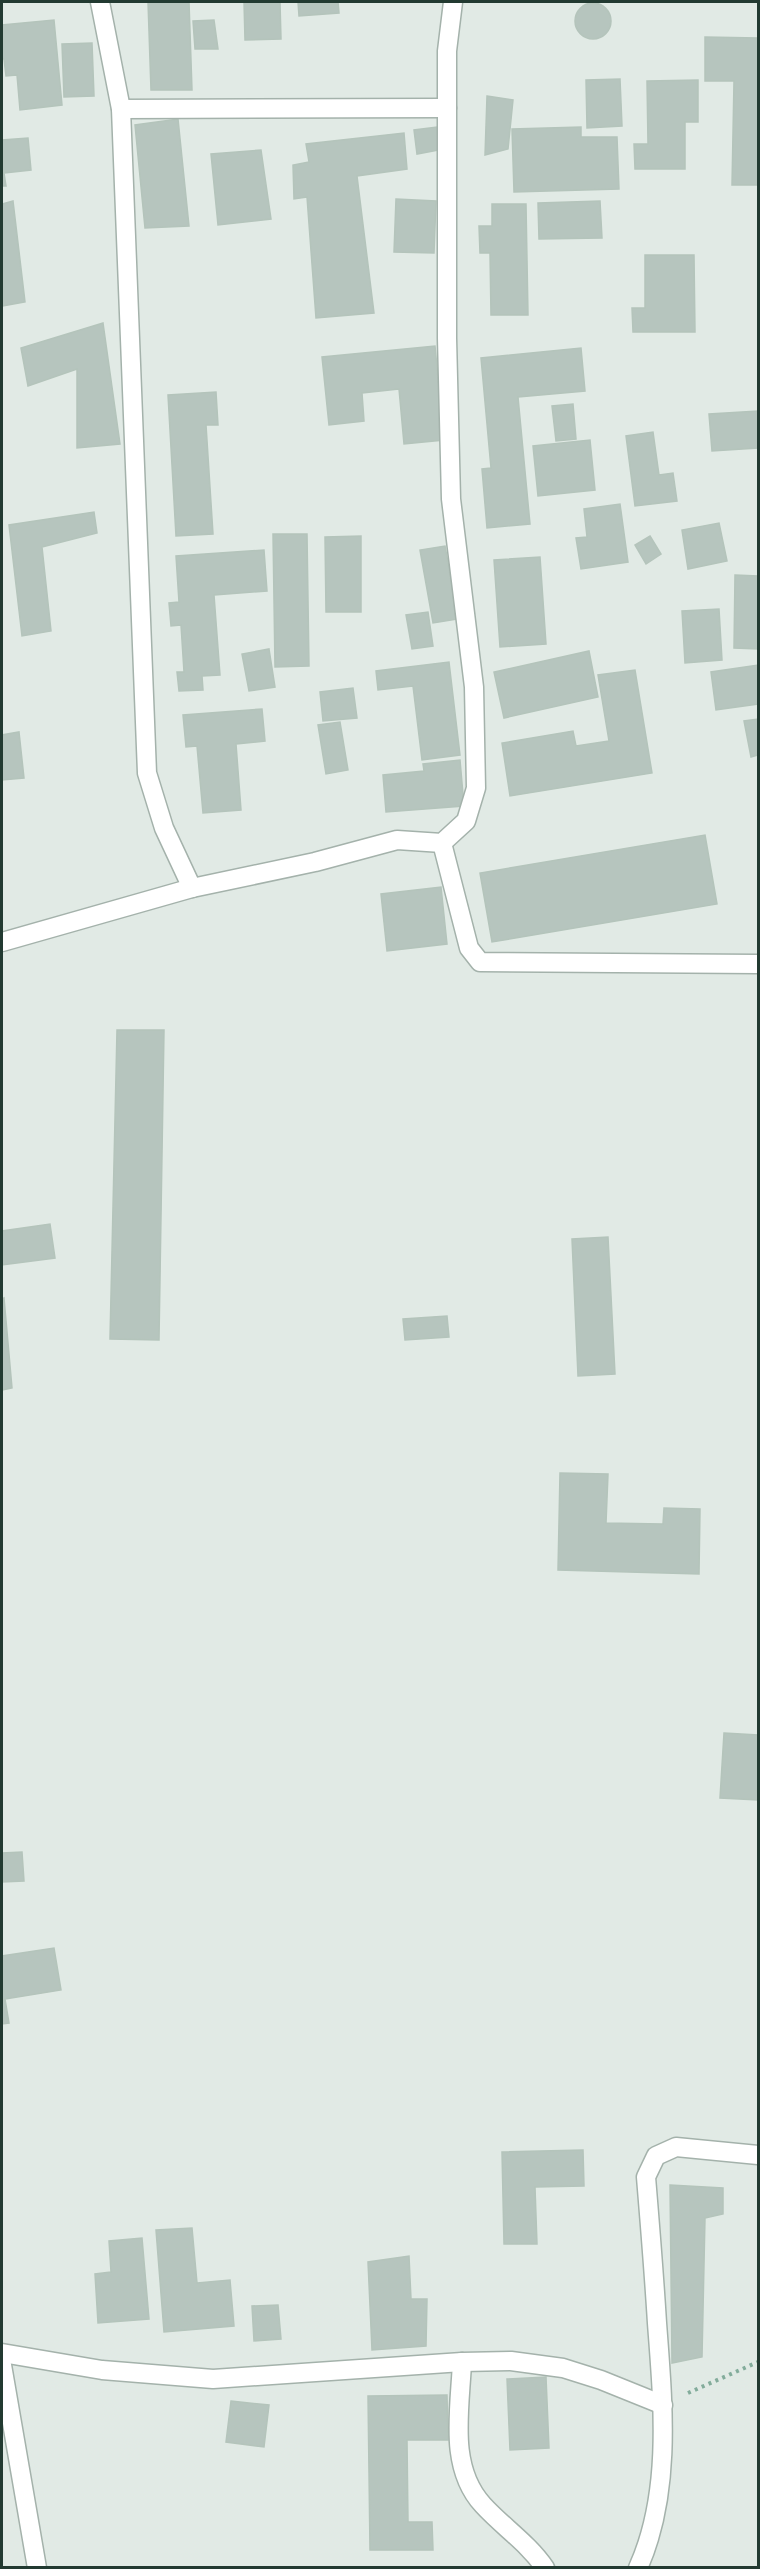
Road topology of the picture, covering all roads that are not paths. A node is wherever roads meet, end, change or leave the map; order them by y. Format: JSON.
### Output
{"nodes":[{"id":1,"x":100,"y":2,"type":"edge"},
{"id":2,"x":453,"y":2,"type":"edge"},
{"id":3,"x":447,"y":108,"type":"junction"},
{"id":4,"x":121,"y":109,"type":"junction"},
{"id":5,"x":442,"y":843,"type":"junction"},
{"id":6,"x":192,"y":888,"type":"junction"},
{"id":7,"x":2,"y":942,"type":"edge"},
{"id":8,"x":759,"y":964,"type":"edge"},
{"id":9,"x":759,"y":2155,"type":"edge"},
{"id":10,"x":2,"y":2353,"type":"edge"},
{"id":11,"x":462,"y":2362,"type":"junction"},
{"id":12,"x":2,"y":2365,"type":"edge"},
{"id":13,"x":663,"y":2405,"type":"junction"},
{"id":14,"x":37,"y":2568,"type":"edge"},
{"id":15,"x":545,"y":2568,"type":"edge"},
{"id":16,"x":638,"y":2568,"type":"edge"}],
"edges":[{"from":1,"to":4,"type":"street"},
{"from":2,"to":3,"type":"street"},
{"from":3,"to":4,"type":"street"},
{"from":3,"to":5,"type":"street"},
{"from":4,"to":6,"type":"street"},
{"from":5,"to":6,"type":"street"},
{"from":5,"to":8,"type":"street"},
{"from":6,"to":7,"type":"street"},
{"from":9,"to":13,"type":"street"},
{"from":10,"to":11,"type":"street"},
{"from":11,"to":13,"type":"street"},
{"from":11,"to":15,"type":"street"},
{"from":12,"to":14,"type":"street"},
{"from":13,"to":16,"type":"street"}]}
